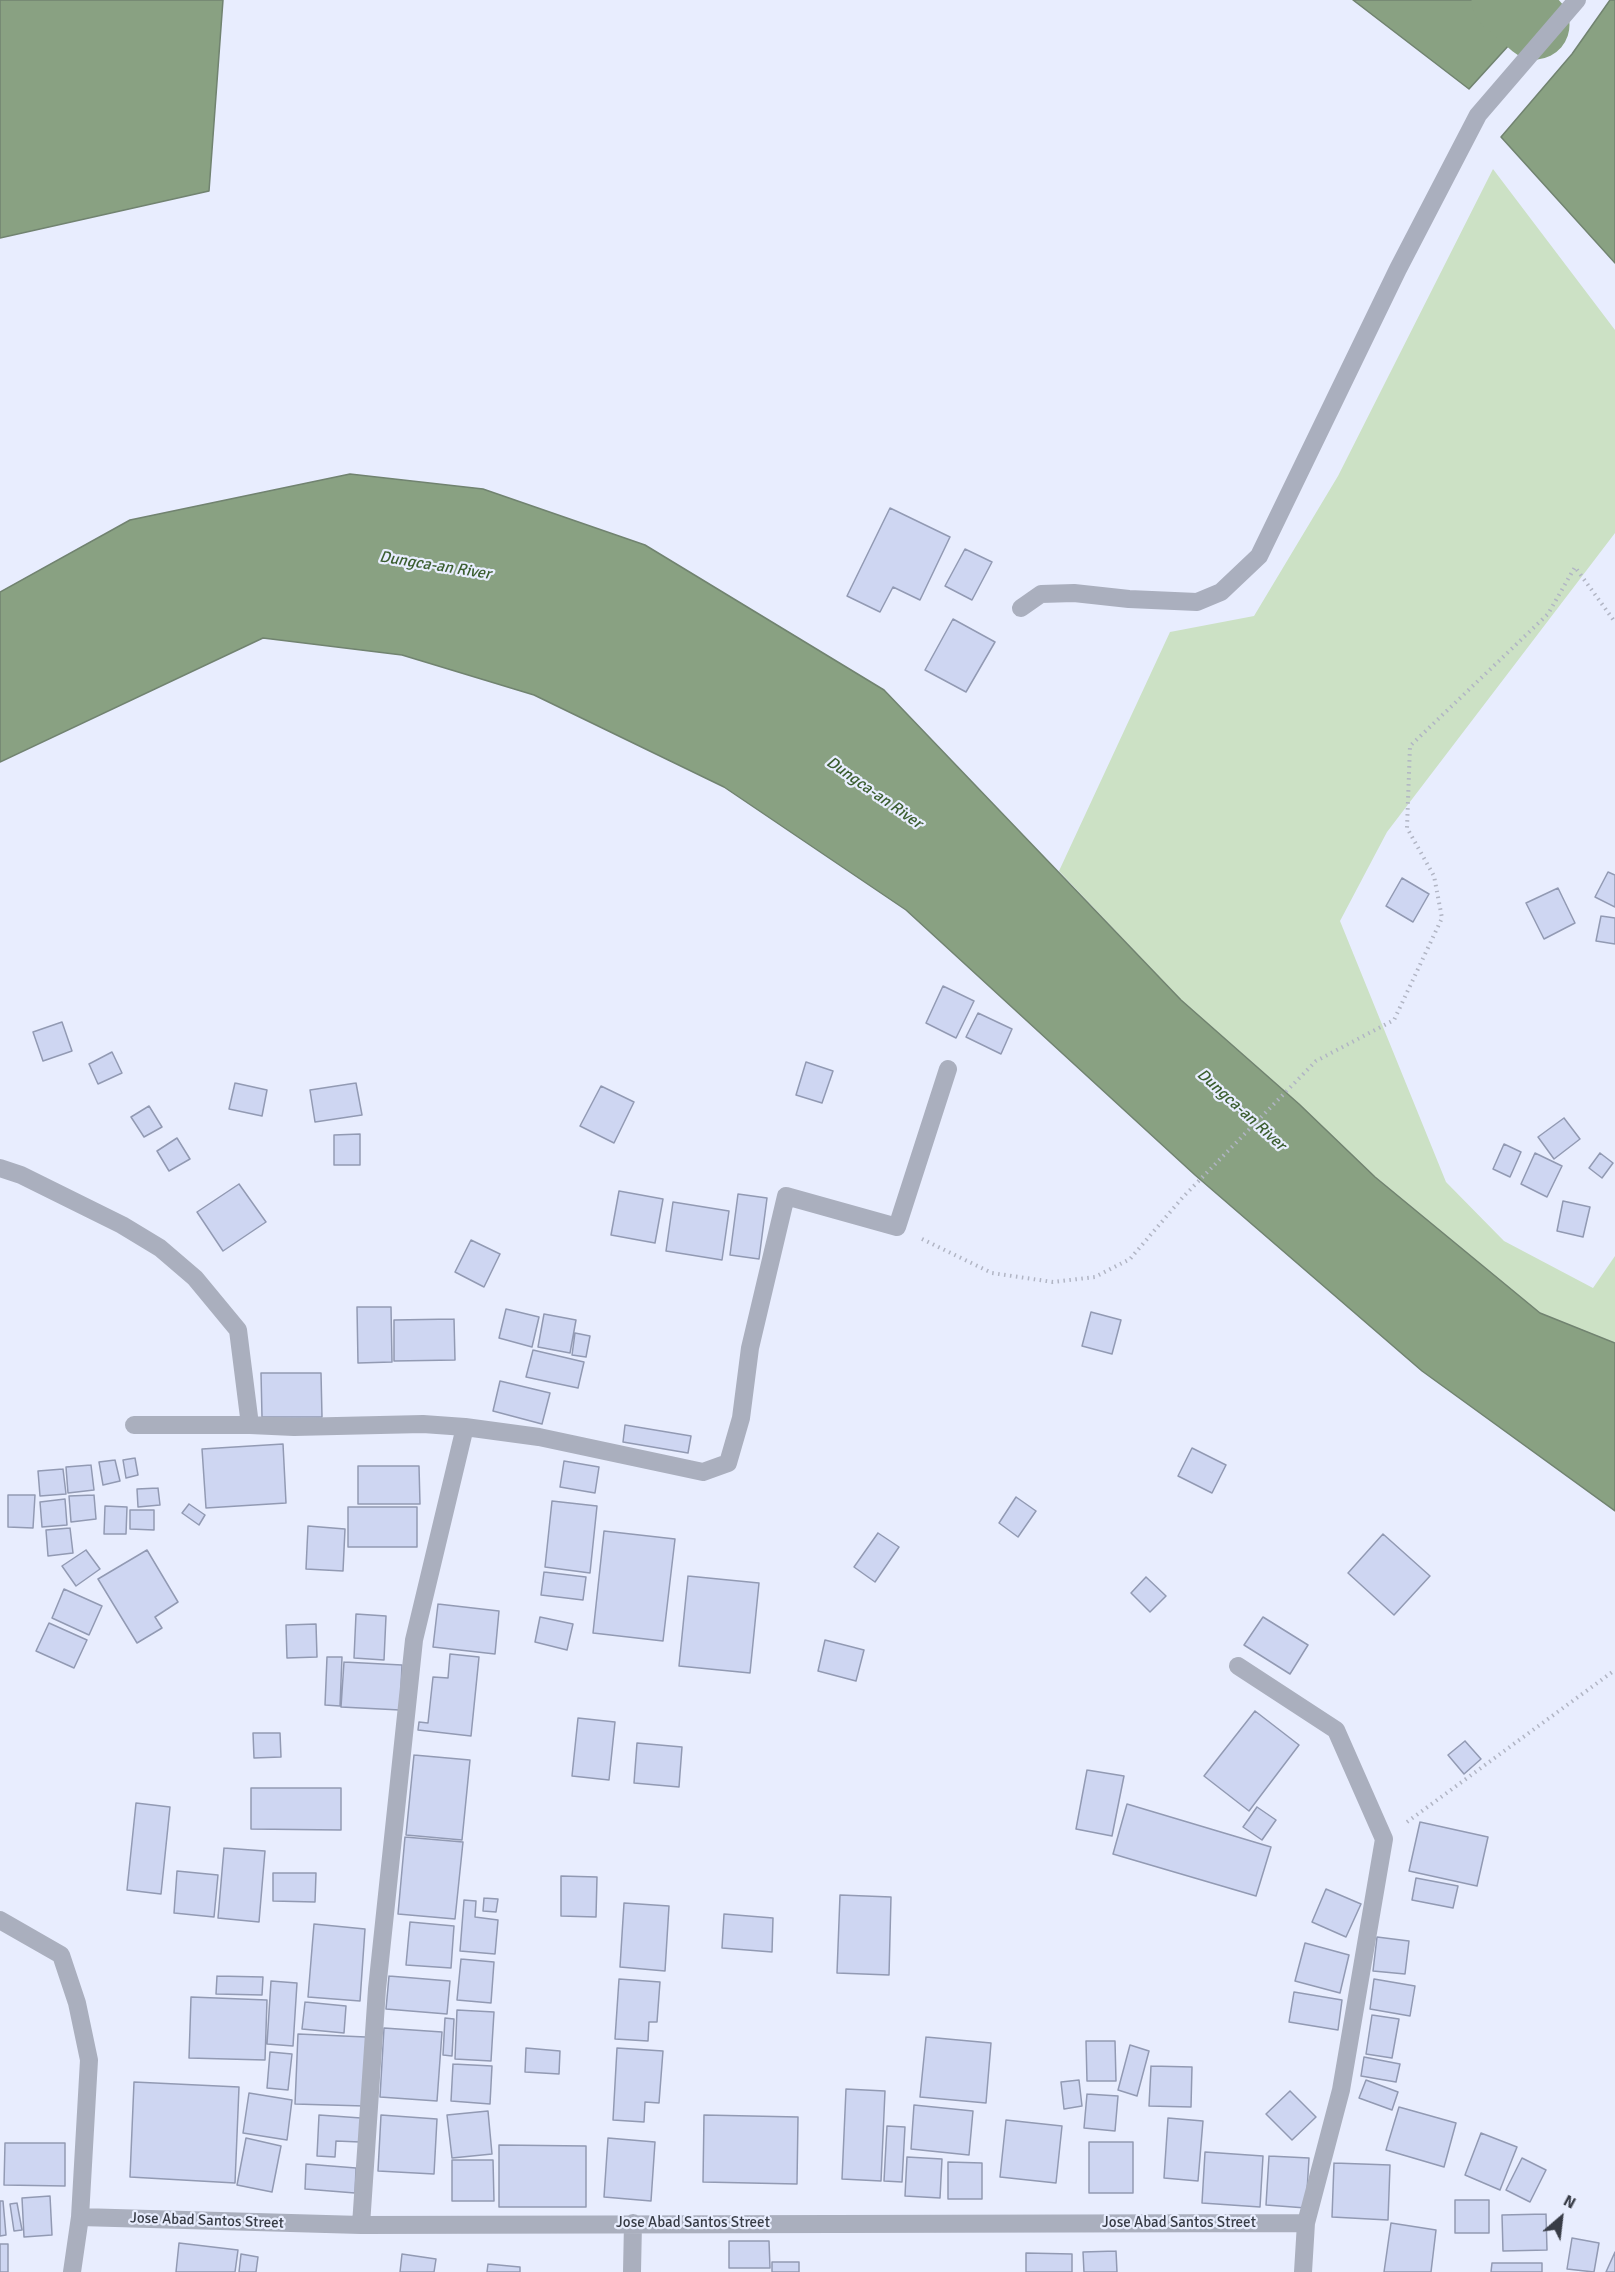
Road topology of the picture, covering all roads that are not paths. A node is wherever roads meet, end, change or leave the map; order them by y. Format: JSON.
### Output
{"nodes":[{"id":1,"x":1576,"y":0,"type":"edge"},
{"id":2,"x":1021,"y":608,"type":"dead end"},
{"id":3,"x":948,"y":1069,"type":"dead end"},
{"id":4,"x":0,"y":1168,"type":"edge"},
{"id":5,"x":134,"y":1425,"type":"dead end"},
{"id":6,"x":250,"y":1425,"type":"junction"},
{"id":7,"x":465,"y":1427,"type":"junction"},
{"id":8,"x":1238,"y":1666,"type":"dead end"},
{"id":9,"x":0,"y":1920,"type":"edge"},
{"id":10,"x":80,"y":2217,"type":"junction"},
{"id":11,"x":633,"y":2223,"type":"junction"},
{"id":12,"x":1306,"y":2223,"type":"junction"},
{"id":13,"x":361,"y":2225,"type":"junction"},
{"id":14,"x":72,"y":2272,"type":"edge"},
{"id":15,"x":632,"y":2272,"type":"edge"},
{"id":16,"x":1303,"y":2272,"type":"edge"}],
"edges":[{"from":1,"to":2,"type":"street"},
{"from":3,"to":7,"type":"street"},
{"from":4,"to":6,"type":"street"},
{"from":5,"to":6,"type":"street"},
{"from":6,"to":7,"type":"street"},
{"from":7,"to":13,"type":"street"},
{"from":8,"to":12,"type":"street"},
{"from":9,"to":10,"type":"street"},
{"from":10,"to":13,"type":"street","name":"Jose Abad Santos Street"},
{"from":10,"to":14,"type":"street"},
{"from":11,"to":12,"type":"street","name":"Jose Abad Santos Street"},
{"from":11,"to":13,"type":"street","name":"Jose Abad Santos Street"},
{"from":11,"to":15,"type":"street"},
{"from":12,"to":16,"type":"street"}]}
